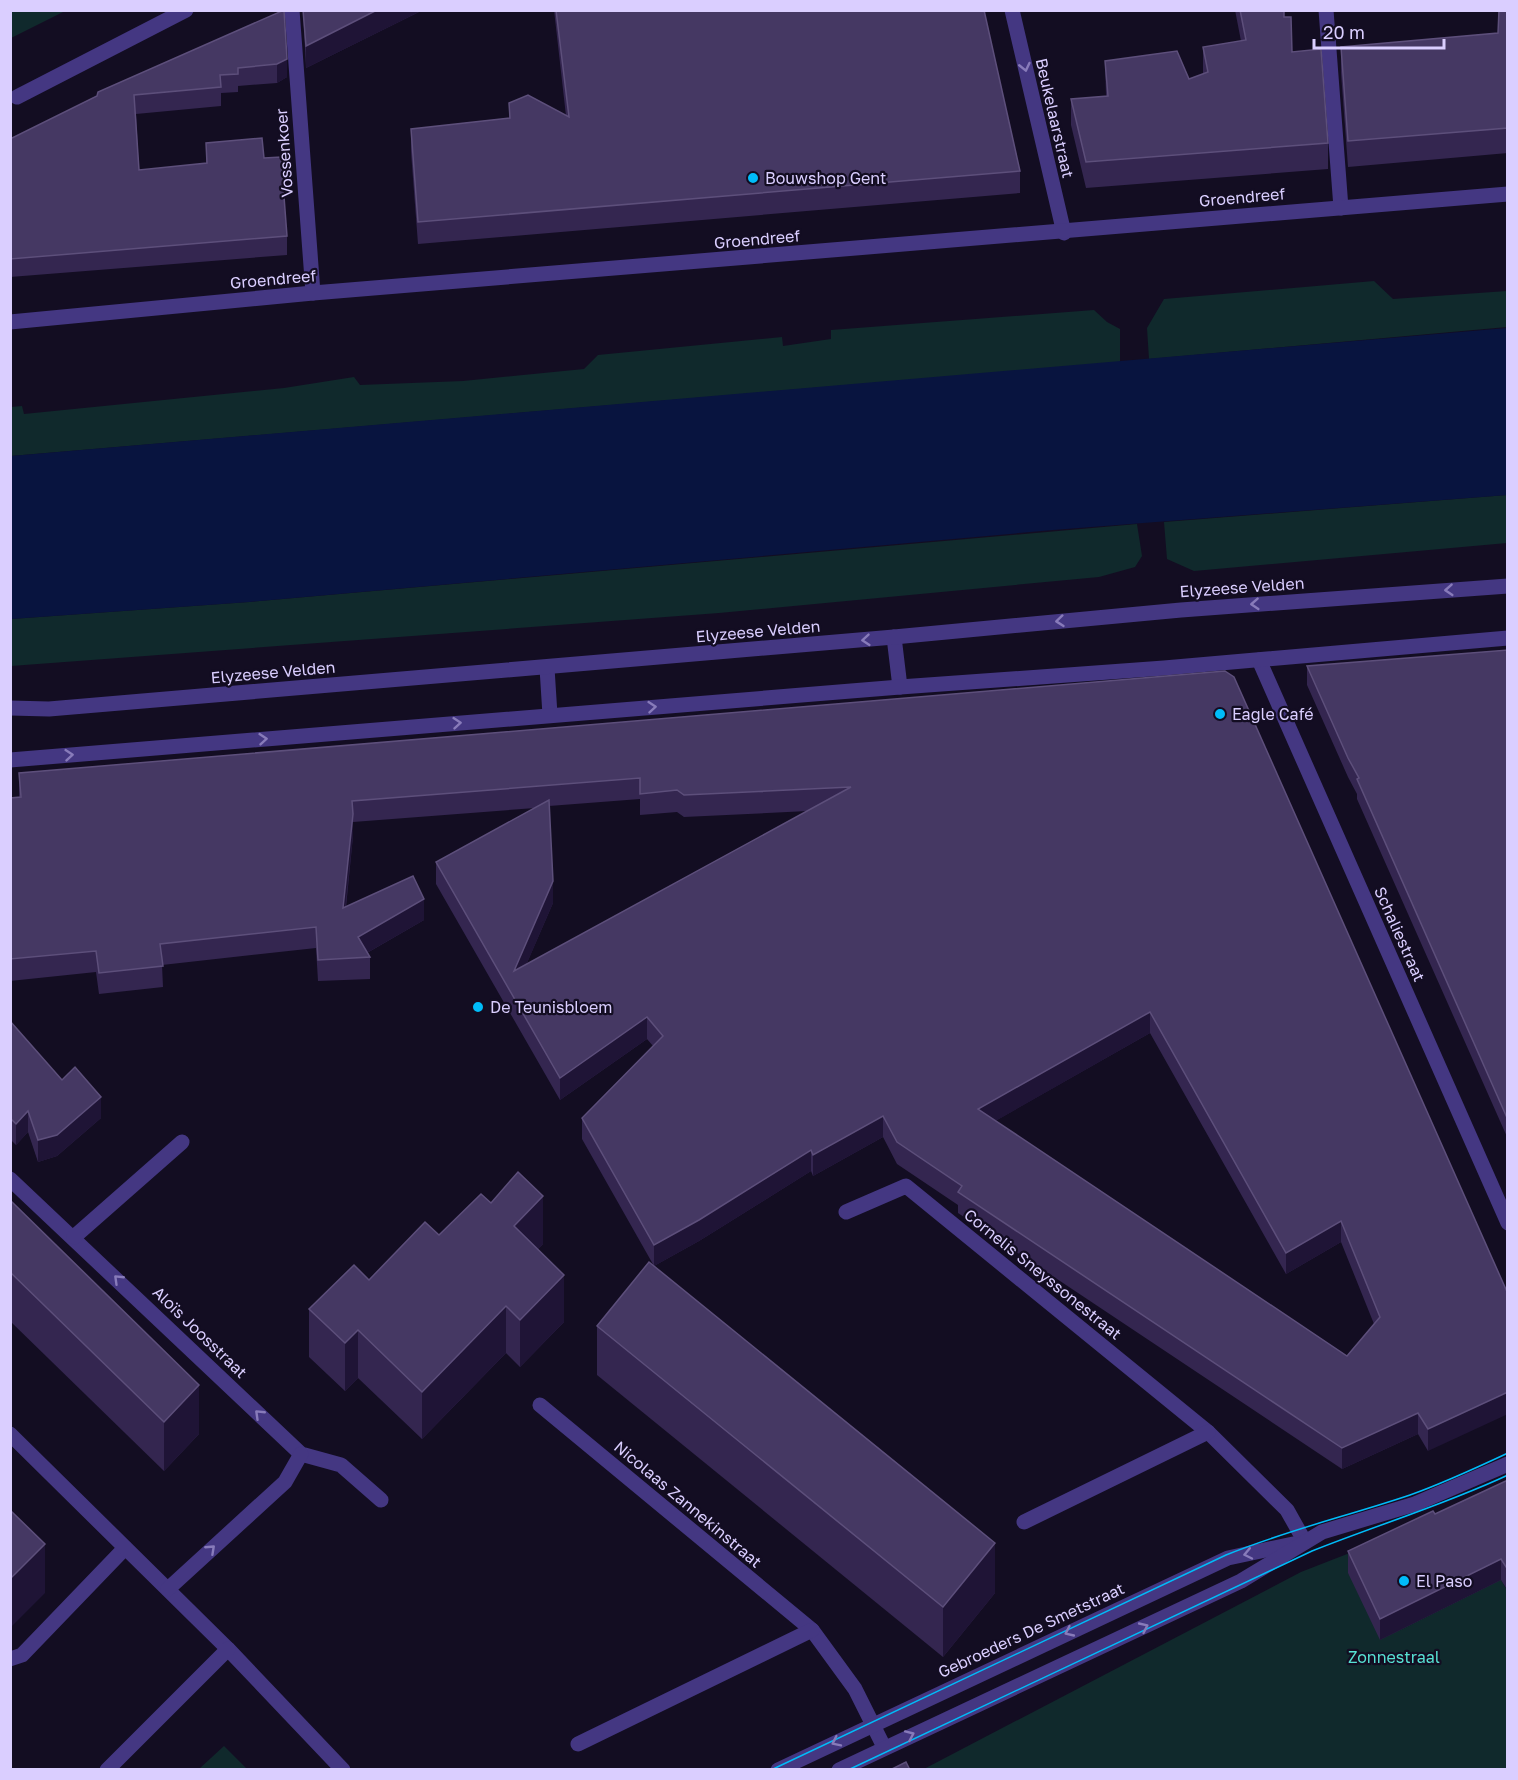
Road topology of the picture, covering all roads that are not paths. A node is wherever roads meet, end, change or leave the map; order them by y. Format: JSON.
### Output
{"nodes":[{"id":1,"x":186,"y":10,"type":"edge"},
{"id":2,"x":292,"y":10,"type":"edge"},
{"id":3,"x":1011,"y":10,"type":"edge"},
{"id":4,"x":1326,"y":10,"type":"edge"},
{"id":5,"x":17,"y":97,"type":"dead end"},
{"id":6,"x":1508,"y":194,"type":"edge"},
{"id":7,"x":1341,"y":208,"type":"junction"},
{"id":8,"x":1064,"y":232,"type":"junction"},
{"id":9,"x":313,"y":293,"type":"junction"},
{"id":10,"x":10,"y":322,"type":"edge"},
{"id":11,"x":1508,"y":586,"type":"edge"},
{"id":12,"x":894,"y":637,"type":"junction"},
{"id":13,"x":1508,"y":638,"type":"edge"},
{"id":14,"x":1259,"y":660,"type":"junction"},
{"id":15,"x":548,"y":668,"type":"junction"},
{"id":16,"x":900,"y":687,"type":"junction"},
{"id":17,"x":10,"y":708,"type":"edge"},
{"id":18,"x":550,"y":715,"type":"junction"},
{"id":19,"x":10,"y":760,"type":"edge"},
{"id":20,"x":182,"y":1142,"type":"dead end"},
{"id":21,"x":10,"y":1179,"type":"edge"},
{"id":22,"x":846,"y":1212,"type":"dead end"},
{"id":23,"x":1508,"y":1223,"type":"edge"},
{"id":24,"x":74,"y":1237,"type":"junction"},
{"id":25,"x":540,"y":1405,"type":"dead end"},
{"id":26,"x":1208,"y":1432,"type":"junction"},
{"id":27,"x":10,"y":1434,"type":"edge"},
{"id":28,"x":301,"y":1454,"type":"junction"},
{"id":29,"x":1508,"y":1464,"type":"edge"},
{"id":30,"x":381,"y":1500,"type":"dead end"},
{"id":31,"x":1024,"y":1522,"type":"dead end"},
{"id":32,"x":1305,"y":1542,"type":"junction"},
{"id":33,"x":125,"y":1548,"type":"junction"},
{"id":34,"x":168,"y":1589,"type":"junction"},
{"id":35,"x":812,"y":1630,"type":"junction"},
{"id":36,"x":228,"y":1649,"type":"junction"},
{"id":37,"x":10,"y":1659,"type":"edge"},
{"id":38,"x":874,"y":1724,"type":"junction"},
{"id":39,"x":578,"y":1744,"type":"dead end"},
{"id":40,"x":884,"y":1747,"type":"junction"},
{"id":41,"x":107,"y":1770,"type":"edge"},
{"id":42,"x":343,"y":1770,"type":"edge"},
{"id":43,"x":778,"y":1770,"type":"edge"},
{"id":44,"x":839,"y":1770,"type":"edge"}],
"edges":[{"from":1,"to":5,"type":"street"},
{"from":2,"to":9,"type":"street","name":"Vossenkoer"},
{"from":3,"to":8,"type":"street","name":"Beukelaarstraat","one_way":true},
{"from":4,"to":7,"type":"street"},
{"from":6,"to":7,"type":"street","name":"Groendreef"},
{"from":7,"to":8,"type":"street","name":"Groendreef"},
{"from":8,"to":9,"type":"street","name":"Groendreef"},
{"from":9,"to":10,"type":"street","name":"Groendreef"},
{"from":11,"to":12,"type":"street","name":"Elyzeese Velden","one_way":true},
{"from":12,"to":15,"type":"street","name":"Elyzeese Velden","one_way":true},
{"from":12,"to":16,"type":"street"},
{"from":13,"to":14,"type":"street"},
{"from":14,"to":16,"type":"street"},
{"from":14,"to":23,"type":"street","name":"Schaliestraat"},
{"from":15,"to":17,"type":"street","name":"Elyzeese Velden"},
{"from":15,"to":18,"type":"street"},
{"from":18,"to":16,"type":"street","one_way":true},
{"from":19,"to":18,"type":"street","one_way":true},
{"from":20,"to":24,"type":"street"},
{"from":21,"to":24,"type":"street","name":"Aloïs Joosstraat"},
{"from":22,"to":26,"type":"street","name":"Cornelis Sneyssonestraat"},
{"from":28,"to":24,"type":"street","name":"Aloïs Joosstraat","one_way":true},
{"from":25,"to":35,"type":"street","name":"Nicolaas Zannekinstraat"},
{"from":26,"to":31,"type":"street"},
{"from":26,"to":32,"type":"street","name":"Cornelis Sneyssonestraat"},
{"from":27,"to":33,"type":"street"},
{"from":28,"to":30,"type":"street","name":"Aloïs Joosstraat"},
{"from":34,"to":28,"type":"street","one_way":true},
{"from":29,"to":32,"type":"street","name":"Gebroeders De Smetstraat"},
{"from":32,"to":38,"type":"street","name":"Gebroeders De Smetstraat","one_way":true},
{"from":40,"to":32,"type":"street","name":"Gebroeders De Smetstraat","one_way":true},
{"from":33,"to":34,"type":"street"},
{"from":33,"to":37,"type":"street"},
{"from":34,"to":36,"type":"street"},
{"from":35,"to":38,"type":"street","name":"Nicolaas Zannekinstraat"},
{"from":35,"to":39,"type":"street"},
{"from":36,"to":41,"type":"street"},
{"from":36,"to":42,"type":"street"},
{"from":38,"to":40,"type":"street","name":"Nicolaas Zannekinstraat"},
{"from":38,"to":43,"type":"street","name":"Gebroeders De Smetstraat","one_way":true},
{"from":40,"to":44,"type":"street","name":"Gebroeders De Smetstraat"}]}
